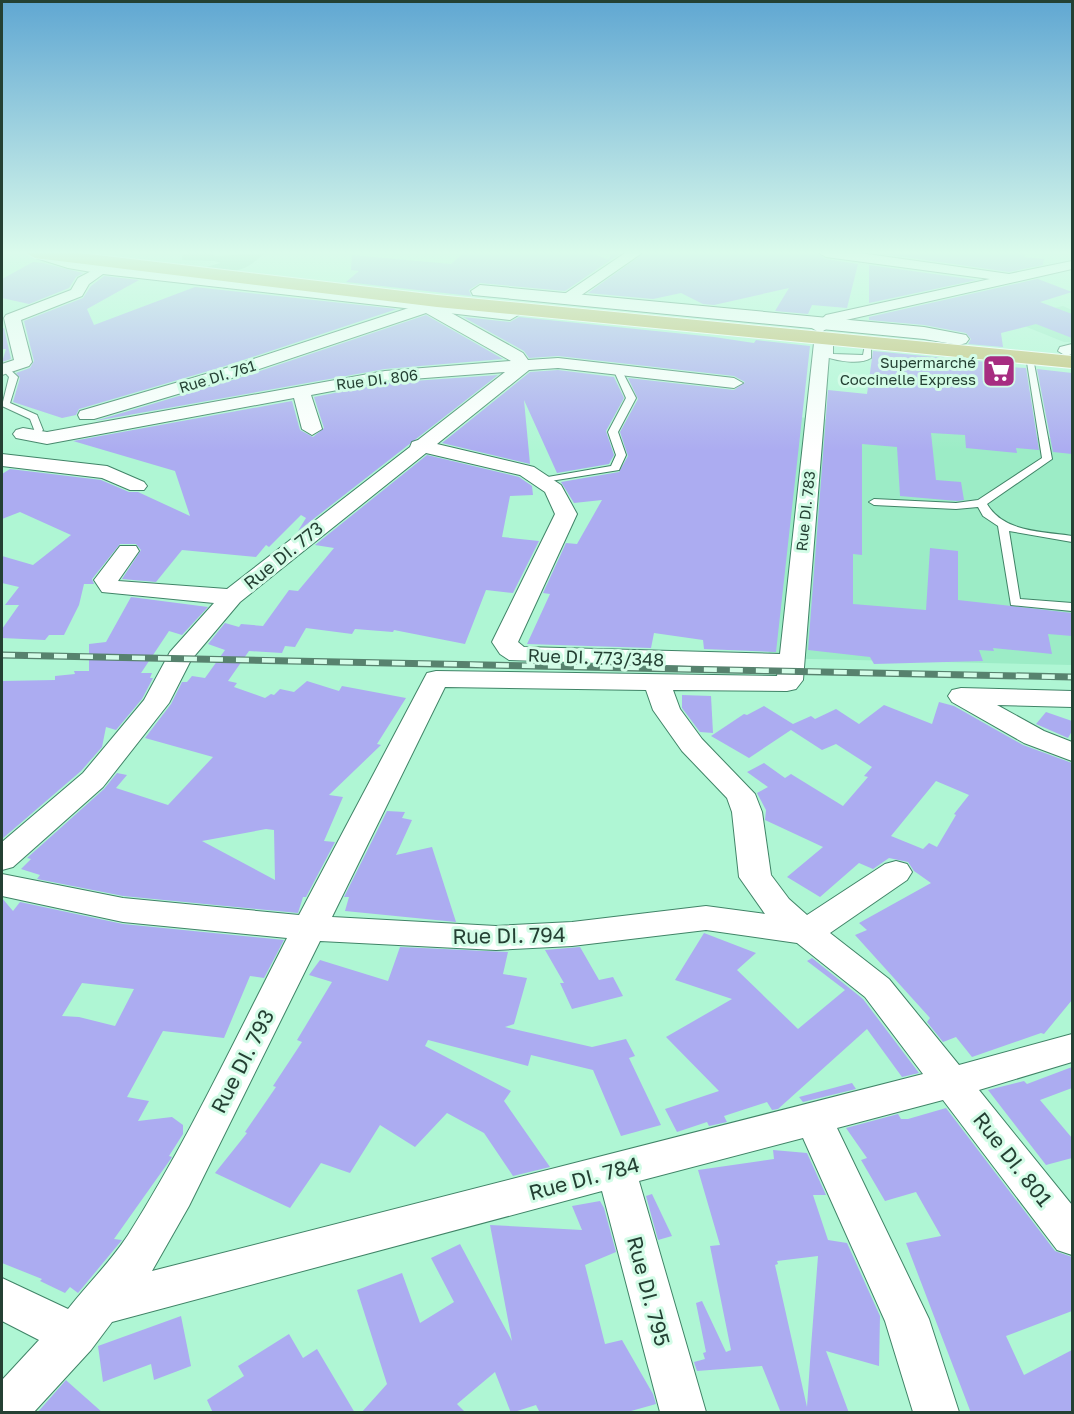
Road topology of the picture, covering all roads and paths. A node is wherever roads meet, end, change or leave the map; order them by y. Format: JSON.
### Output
{"nodes":[{"id":1,"x":12,"y":319,"type":"edge"},
{"id":2,"x":393,"y":319,"type":"edge"},
{"id":3,"x":451,"y":319,"type":"edge"},
{"id":4,"x":605,"y":319,"type":"edge"},
{"id":5,"x":633,"y":319,"type":"edge"},
{"id":6,"x":683,"y":319,"type":"edge"},
{"id":7,"x":710,"y":319,"type":"edge"},
{"id":8,"x":832,"y":319,"type":"edge"},
{"id":9,"x":824,"y":334,"type":"junction"},
{"id":10,"x":985,"y":351,"type":"junction"},
{"id":11,"x":1071,"y":353,"type":"edge"},
{"id":12,"x":1029,"y":358,"type":"junction"},
{"id":13,"x":524,"y":366,"type":"junction"},
{"id":14,"x":4,"y":370,"type":"edge"},
{"id":15,"x":618,"y":371,"type":"junction"},
{"id":16,"x":229,"y":373,"type":"junction"},
{"id":17,"x":734,"y":383,"type":"dead end"},
{"id":18,"x":301,"y":390,"type":"junction"},
{"id":19,"x":237,"y":403,"type":"junction"},
{"id":20,"x":312,"y":429,"type":"dead end"},
{"id":21,"x":31,"y":432,"type":"junction"},
{"id":22,"x":2,"y":438,"type":"edge"},
{"id":23,"x":419,"y":446,"type":"junction"},
{"id":24,"x":2,"y":460,"type":"edge"},
{"id":25,"x":542,"y":481,"type":"junction"},
{"id":26,"x":137,"y":486,"type":"dead end"},
{"id":27,"x":874,"y":502,"type":"dead end"},
{"id":28,"x":981,"y":503,"type":"junction"},
{"id":29,"x":1003,"y":526,"type":"junction"},
{"id":30,"x":1072,"y":539,"type":"edge"},
{"id":31,"x":128,"y":552,"type":"dead end"},
{"id":32,"x":232,"y":597,"type":"junction"},
{"id":33,"x":1072,"y":607,"type":"edge"},
{"id":34,"x":790,"y":671,"type":"junction"},
{"id":35,"x":656,"y":682,"type":"junction"},
{"id":36,"x":1072,"y":699,"type":"edge"},
{"id":37,"x":1072,"y":752,"type":"edge"},
{"id":38,"x":2,"y":859,"type":"edge"},
{"id":39,"x":896,"y":872,"type":"dead end"},
{"id":40,"x":2,"y":885,"type":"edge"},
{"id":41,"x":311,"y":928,"type":"junction"},
{"id":42,"x":806,"y":932,"type":"junction"},
{"id":43,"x":1072,"y":1048,"type":"edge"},
{"id":44,"x":953,"y":1082,"type":"junction"},
{"id":45,"x":813,"y":1118,"type":"junction"},
{"id":46,"x":616,"y":1170,"type":"junction"},
{"id":47,"x":1072,"y":1236,"type":"edge"},
{"id":48,"x":2,"y":1299,"type":"edge"},
{"id":49,"x":85,"y":1321,"type":"junction"},
{"id":50,"x":3,"y":1413,"type":"edge"},
{"id":51,"x":683,"y":1413,"type":"edge"},
{"id":52,"x":936,"y":1413,"type":"edge"}],
"edges":[{"from":1,"to":14,"type":"street"},
{"from":2,"to":16,"type":"street","name":"Rue DI. 761"},
{"from":3,"to":13,"type":"street"},
{"from":4,"to":9,"type":"street"},
{"from":5,"to":10,"type":"main road"},
{"from":6,"to":9,"type":"main road"},
{"from":7,"to":9,"type":"street"},
{"from":8,"to":9,"type":"street"},
{"from":9,"to":10,"type":"street"},
{"from":9,"to":10,"type":"main road"},
{"from":9,"to":34,"type":"street","name":"Rue DI. 783"},
{"from":10,"to":11,"type":"main road"},
{"from":10,"to":12,"type":"main road"},
{"from":11,"to":12,"type":"main road"},
{"from":12,"to":28,"type":"lane"},
{"from":13,"to":15,"type":"street","name":"Rue DI. 806"},
{"from":13,"to":18,"type":"street","name":"Rue DI. 806"},
{"from":13,"to":23,"type":"street","name":"Rue DI. 773"},
{"from":14,"to":21,"type":"lane"},
{"from":15,"to":17,"type":"street","name":"Rue DI. 806"},
{"from":15,"to":25,"type":"lane"},
{"from":16,"to":19,"type":"street"},
{"from":16,"to":21,"type":"street","name":"Rue DI. 761"},
{"from":18,"to":19,"type":"street","name":"Rue DI. 806"},
{"from":18,"to":20,"type":"street"},
{"from":19,"to":21,"type":"street","name":"Rue DI. 806"},
{"from":21,"to":22,"type":"street","name":"Rue DI. 761"},
{"from":23,"to":25,"type":"street","name":"Rue DI. 773/348"},
{"from":23,"to":32,"type":"street","name":"Rue DI. 773"},
{"from":24,"to":26,"type":"street"},
{"from":25,"to":34,"type":"street","name":"Rue DI. 773/348"},
{"from":27,"to":28,"type":"lane"},
{"from":28,"to":29,"type":"lane"},
{"from":29,"to":30,"type":"lane"},
{"from":29,"to":33,"type":"lane"},
{"from":31,"to":32,"type":"street"},
{"from":32,"to":38,"type":"street","name":"Rue DI. 773"},
{"from":34,"to":35,"type":"street"},
{"from":35,"to":41,"type":"street","name":"Rue DI. 793"},
{"from":35,"to":42,"type":"street"},
{"from":36,"to":37,"type":"street"},
{"from":39,"to":42,"type":"street"},
{"from":40,"to":41,"type":"street","name":"Rue DI. 794"},
{"from":41,"to":42,"type":"street","name":"Rue DI. 794"},
{"from":41,"to":49,"type":"street","name":"Rue DI. 793"},
{"from":42,"to":44,"type":"street"},
{"from":43,"to":44,"type":"street","name":"Rue DI. 784"},
{"from":44,"to":45,"type":"street","name":"Rue DI. 784"},
{"from":44,"to":47,"type":"street","name":"Rue DI. 801"},
{"from":45,"to":46,"type":"street","name":"Rue DI. 784"},
{"from":45,"to":52,"type":"street"},
{"from":46,"to":49,"type":"street","name":"Rue DI. 784"},
{"from":46,"to":51,"type":"street","name":"Rue DI. 795"},
{"from":48,"to":49,"type":"street"},
{"from":49,"to":50,"type":"street","name":"Rue DI. 793"}]}
